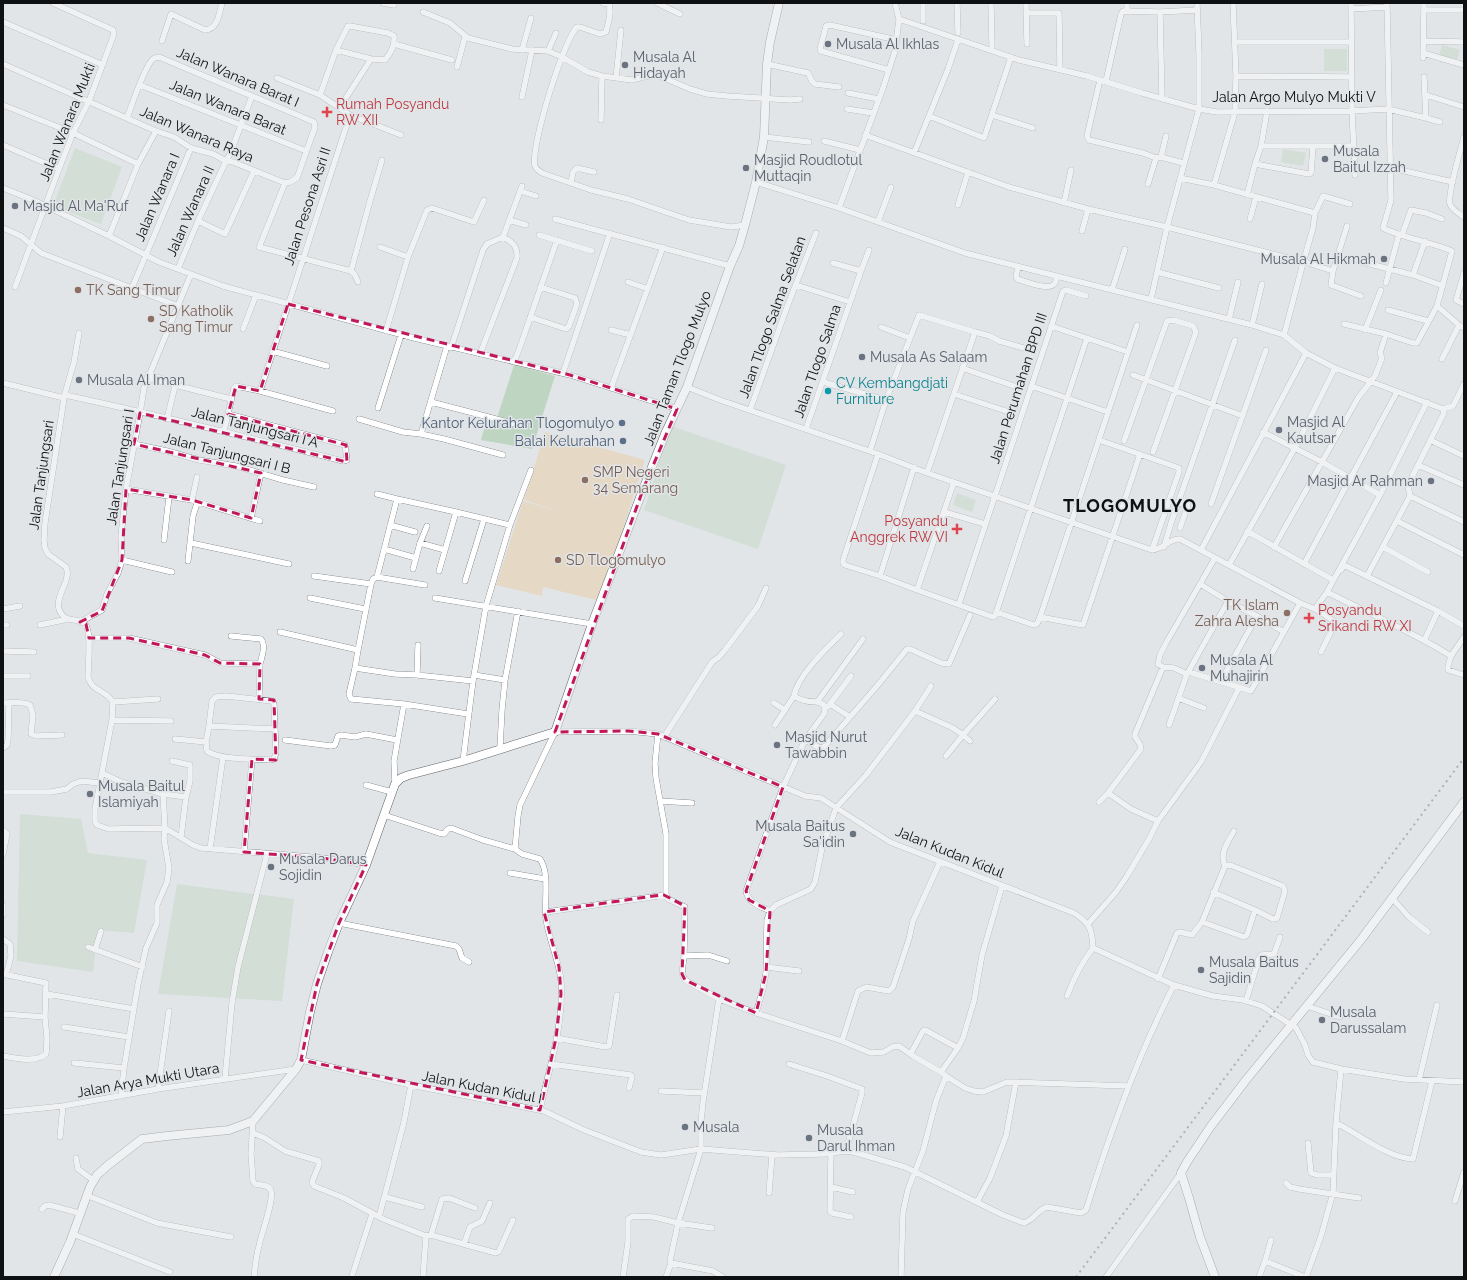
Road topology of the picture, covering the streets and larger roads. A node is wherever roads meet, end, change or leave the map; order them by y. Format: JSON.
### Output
{"nodes":[{"id":1,"x":53,"y":3,"type":"edge"},
{"id":2,"x":222,"y":3,"type":"edge"},
{"id":3,"x":383,"y":3,"type":"edge"},
{"id":4,"x":603,"y":3,"type":"edge"},
{"id":5,"x":657,"y":3,"type":"edge"},
{"id":6,"x":779,"y":3,"type":"edge"},
{"id":7,"x":895,"y":3,"type":"edge"},
{"id":8,"x":923,"y":3,"type":"edge"},
{"id":9,"x":957,"y":3,"type":"edge"},
{"id":10,"x":991,"y":3,"type":"edge"},
{"id":11,"x":1026,"y":3,"type":"edge"},
{"id":12,"x":1127,"y":3,"type":"edge"},
{"id":13,"x":1197,"y":3,"type":"edge"},
{"id":14,"x":1233,"y":3,"type":"edge"},
{"id":15,"x":1424,"y":3,"type":"edge"},
{"id":16,"x":1387,"y":5,"type":"edge"},
{"id":17,"x":394,"y":6,"type":"dead end"},
{"id":18,"x":1351,"y":6,"type":"edge"},
{"id":19,"x":1127,"y":10,"type":"junction"},
{"id":20,"x":1198,"y":10,"type":"junction"},
{"id":21,"x":1424,"y":10,"type":"junction"},
{"id":22,"x":1464,"y":10,"type":"edge"},
{"id":23,"x":423,"y":12,"type":"dead end"},
{"id":24,"x":1160,"y":12,"type":"junction"},
{"id":25,"x":1026,"y":13,"type":"junction"},
{"id":26,"x":680,"y":14,"type":"dead end"},
{"id":27,"x":531,"y":18,"type":"dead end"},
{"id":28,"x":899,"y":19,"type":"junction"},
{"id":29,"x":923,"y":21,"type":"dead end"},
{"id":30,"x":3,"y":22,"type":"edge"},
{"id":31,"x":621,"y":30,"type":"dead end"},
{"id":32,"x":556,"y":33,"type":"dead end"},
{"id":33,"x":465,"y":37,"type":"junction"},
{"id":34,"x":958,"y":37,"type":"junction"},
{"id":35,"x":897,"y":40,"type":"junction"},
{"id":36,"x":162,"y":41,"type":"dead end"},
{"id":37,"x":1424,"y":41,"type":"junction"},
{"id":38,"x":1236,"y":42,"type":"junction"},
{"id":39,"x":1352,"y":42,"type":"junction"},
{"id":40,"x":1464,"y":42,"type":"edge"},
{"id":41,"x":394,"y":44,"type":"junction"},
{"id":42,"x":1027,"y":44,"type":"dead end"},
{"id":43,"x":992,"y":46,"type":"dead end"},
{"id":44,"x":336,"y":50,"type":"junction"},
{"id":45,"x":522,"y":50,"type":"junction"},
{"id":46,"x":532,"y":50,"type":"junction"},
{"id":47,"x":548,"y":52,"type":"junction"},
{"id":48,"x":562,"y":57,"type":"junction"},
{"id":49,"x":1011,"y":57,"type":"junction"},
{"id":50,"x":370,"y":59,"type":"junction"},
{"id":51,"x":452,"y":60,"type":"dead end"},
{"id":52,"x":3,"y":64,"type":"edge"},
{"id":53,"x":767,"y":64,"type":"junction"},
{"id":54,"x":103,"y":65,"type":"junction"},
{"id":55,"x":1464,"y":65,"type":"edge"},
{"id":56,"x":457,"y":67,"type":"dead end"},
{"id":57,"x":1060,"y":69,"type":"junction"},
{"id":58,"x":889,"y":70,"type":"junction"},
{"id":59,"x":602,"y":76,"type":"junction"},
{"id":60,"x":1236,"y":76,"type":"junction"},
{"id":61,"x":1352,"y":77,"type":"junction"},
{"id":62,"x":1424,"y":77,"type":"dead end"},
{"id":63,"x":277,"y":78,"type":"dead end"},
{"id":64,"x":616,"y":78,"type":"junction"},
{"id":65,"x":1103,"y":81,"type":"junction"},
{"id":66,"x":140,"y":85,"type":"junction"},
{"id":67,"x":839,"y":87,"type":"dead end"},
{"id":68,"x":848,"y":93,"type":"dead end"},
{"id":69,"x":320,"y":95,"type":"junction"},
{"id":70,"x":252,"y":96,"type":"junction"},
{"id":71,"x":1426,"y":96,"type":"junction"},
{"id":72,"x":522,"y":97,"type":"dead end"},
{"id":73,"x":765,"y":98,"type":"junction"},
{"id":74,"x":800,"y":98,"type":"dead end"},
{"id":75,"x":1162,"y":98,"type":"junction"},
{"id":76,"x":879,"y":99,"type":"junction"},
{"id":77,"x":89,"y":101,"type":"junction"},
{"id":78,"x":3,"y":105,"type":"edge"},
{"id":79,"x":340,"y":107,"type":"junction"},
{"id":80,"x":1464,"y":107,"type":"edge"},
{"id":81,"x":847,"y":109,"type":"dead end"},
{"id":82,"x":1199,"y":109,"type":"junction"},
{"id":83,"x":1388,"y":109,"type":"junction"},
{"id":84,"x":1267,"y":111,"type":"junction"},
{"id":85,"x":1352,"y":111,"type":"junction"},
{"id":86,"x":1235,"y":112,"type":"junction"},
{"id":87,"x":873,"y":113,"type":"junction"},
{"id":88,"x":350,"y":115,"type":"junction"},
{"id":89,"x":992,"y":115,"type":"junction"},
{"id":90,"x":929,"y":116,"type":"junction"},
{"id":91,"x":128,"y":118,"type":"junction"},
{"id":92,"x":1426,"y":118,"type":"junction"},
{"id":93,"x":601,"y":120,"type":"dead end"},
{"id":94,"x":1440,"y":122,"type":"dead end"},
{"id":95,"x":241,"y":126,"type":"junction"},
{"id":96,"x":1033,"y":128,"type":"dead end"},
{"id":97,"x":156,"y":131,"type":"junction"},
{"id":98,"x":73,"y":133,"type":"junction"},
{"id":99,"x":401,"y":135,"type":"dead end"},
{"id":100,"x":865,"y":135,"type":"junction"},
{"id":101,"x":764,"y":136,"type":"junction"},
{"id":102,"x":1166,"y":136,"type":"dead end"},
{"id":103,"x":1464,"y":137,"type":"edge"},
{"id":104,"x":824,"y":141,"type":"dead end"},
{"id":105,"x":808,"y":142,"type":"dead end"},
{"id":106,"x":3,"y":145,"type":"edge"},
{"id":107,"x":1261,"y":146,"type":"junction"},
{"id":108,"x":1314,"y":146,"type":"junction"},
{"id":109,"x":1353,"y":146,"type":"junction"},
{"id":110,"x":191,"y":148,"type":"junction"},
{"id":111,"x":860,"y":150,"type":"junction"},
{"id":112,"x":306,"y":151,"type":"junction"},
{"id":113,"x":914,"y":153,"type":"junction"},
{"id":114,"x":1158,"y":158,"type":"junction"},
{"id":115,"x":382,"y":160,"type":"dead end"},
{"id":116,"x":226,"y":161,"type":"junction"},
{"id":117,"x":1183,"y":163,"type":"junction"},
{"id":118,"x":138,"y":164,"type":"junction"},
{"id":119,"x":1254,"y":164,"type":"junction"},
{"id":120,"x":1391,"y":168,"type":"junction"},
{"id":121,"x":59,"y":169,"type":"junction"},
{"id":122,"x":1071,"y":170,"type":"dead end"},
{"id":123,"x":254,"y":171,"type":"junction"},
{"id":124,"x":594,"y":172,"type":"dead end"},
{"id":125,"x":968,"y":172,"type":"junction"},
{"id":126,"x":1355,"y":176,"type":"dead end"},
{"id":127,"x":1180,"y":178,"type":"junction"},
{"id":128,"x":756,"y":182,"type":"junction"},
{"id":129,"x":1453,"y":182,"type":"junction"},
{"id":130,"x":285,"y":183,"type":"junction"},
{"id":131,"x":571,"y":183,"type":"junction"},
{"id":132,"x":1148,"y":184,"type":"dead end"},
{"id":133,"x":1214,"y":185,"type":"junction"},
{"id":134,"x":891,"y":187,"type":"dead end"},
{"id":135,"x":3,"y":188,"type":"edge"},
{"id":136,"x":1247,"y":195,"type":"junction"},
{"id":137,"x":536,"y":196,"type":"dead end"},
{"id":138,"x":1256,"y":197,"type":"junction"},
{"id":139,"x":484,"y":200,"type":"dead end"},
{"id":140,"x":1064,"y":203,"type":"junction"},
{"id":141,"x":1350,"y":204,"type":"dead end"},
{"id":142,"x":958,"y":205,"type":"dead end"},
{"id":143,"x":45,"y":207,"type":"junction"},
{"id":144,"x":839,"y":208,"type":"junction"},
{"id":145,"x":1088,"y":209,"type":"junction"},
{"id":146,"x":1315,"y":213,"type":"junction"},
{"id":147,"x":1464,"y":217,"type":"edge"},
{"id":148,"x":555,"y":219,"type":"dead end"},
{"id":149,"x":1442,"y":219,"type":"dead end"},
{"id":150,"x":509,"y":220,"type":"junction"},
{"id":151,"x":1250,"y":220,"type":"dead end"},
{"id":152,"x":198,"y":221,"type":"junction"},
{"id":153,"x":878,"y":222,"type":"junction"},
{"id":154,"x":526,"y":225,"type":"dead end"},
{"id":155,"x":745,"y":225,"type":"junction"},
{"id":156,"x":1346,"y":226,"type":"dead end"},
{"id":157,"x":1167,"y":227,"type":"junction"},
{"id":158,"x":3,"y":228,"type":"edge"},
{"id":159,"x":1082,"y":231,"type":"dead end"},
{"id":160,"x":610,"y":233,"type":"junction"},
{"id":161,"x":816,"y":233,"type":"dead end"},
{"id":162,"x":539,"y":235,"type":"dead end"},
{"id":163,"x":1401,"y":235,"type":"junction"},
{"id":164,"x":109,"y":236,"type":"junction"},
{"id":165,"x":503,"y":237,"type":"junction"},
{"id":166,"x":557,"y":240,"type":"junction"},
{"id":167,"x":1425,"y":241,"type":"junction"},
{"id":168,"x":31,"y":245,"type":"junction"},
{"id":169,"x":380,"y":247,"type":"dead end"},
{"id":170,"x":663,"y":247,"type":"junction"},
{"id":171,"x":1125,"y":248,"type":"dead end"},
{"id":172,"x":869,"y":250,"type":"dead end"},
{"id":173,"x":592,"y":251,"type":"dead end"},
{"id":174,"x":146,"y":256,"type":"junction"},
{"id":175,"x":408,"y":257,"type":"junction"},
{"id":176,"x":303,"y":258,"type":"junction"},
{"id":177,"x":1362,"y":262,"type":"dead end"},
{"id":178,"x":833,"y":263,"type":"dead end"},
{"id":179,"x":1303,"y":263,"type":"junction"},
{"id":180,"x":730,"y":266,"type":"junction"},
{"id":181,"x":178,"y":269,"type":"junction"},
{"id":182,"x":1389,"y":269,"type":"junction"},
{"id":183,"x":1017,"y":270,"type":"junction"},
{"id":184,"x":351,"y":271,"type":"junction"},
{"id":185,"x":861,"y":271,"type":"junction"},
{"id":186,"x":1333,"y":271,"type":"junction"},
{"id":187,"x":1157,"y":272,"type":"junction"},
{"id":188,"x":1464,"y":273,"type":"edge"},
{"id":189,"x":191,"y":274,"type":"junction"},
{"id":190,"x":1413,"y":275,"type":"junction"},
{"id":191,"x":1056,"y":279,"type":"junction"},
{"id":192,"x":358,"y":282,"type":"dead end"},
{"id":193,"x":628,"y":282,"type":"dead end"},
{"id":194,"x":1238,"y":282,"type":"dead end"},
{"id":195,"x":1386,"y":283,"type":"dead end"},
{"id":196,"x":1262,"y":284,"type":"dead end"},
{"id":197,"x":796,"y":285,"type":"junction"},
{"id":198,"x":1443,"y":286,"type":"junction"},
{"id":199,"x":15,"y":287,"type":"dead end"},
{"id":200,"x":540,"y":287,"type":"junction"},
{"id":201,"x":132,"y":288,"type":"junction"},
{"id":202,"x":1219,"y":288,"type":"dead end"},
{"id":203,"x":648,"y":289,"type":"junction"},
{"id":204,"x":1112,"y":290,"type":"junction"},
{"id":205,"x":1381,"y":290,"type":"dead end"},
{"id":206,"x":256,"y":296,"type":"junction"},
{"id":207,"x":1086,"y":296,"type":"dead end"},
{"id":208,"x":1361,"y":296,"type":"dead end"},
{"id":209,"x":1150,"y":299,"type":"junction"},
{"id":210,"x":850,"y":302,"type":"junction"},
{"id":211,"x":288,"y":304,"type":"junction"},
{"id":212,"x":1464,"y":304,"type":"edge"},
{"id":213,"x":178,"y":306,"type":"junction"},
{"id":214,"x":1437,"y":306,"type":"junction"},
{"id":215,"x":1388,"y":310,"type":"dead end"},
{"id":216,"x":530,"y":317,"type":"junction"},
{"id":217,"x":1229,"y":319,"type":"junction"},
{"id":218,"x":1428,"y":321,"type":"junction"},
{"id":219,"x":1344,"y":324,"type":"dead end"},
{"id":220,"x":1137,"y":325,"type":"dead end"},
{"id":221,"x":1252,"y":325,"type":"junction"},
{"id":222,"x":1051,"y":326,"type":"junction"},
{"id":223,"x":1461,"y":326,"type":"edge"},
{"id":224,"x":881,"y":327,"type":"dead end"},
{"id":225,"x":243,"y":329,"type":"dead end"},
{"id":226,"x":611,"y":330,"type":"dead end"},
{"id":227,"x":1365,"y":330,"type":"junction"},
{"id":228,"x":386,"y":331,"type":"junction"},
{"id":229,"x":975,"y":332,"type":"junction"},
{"id":230,"x":79,"y":333,"type":"dead end"},
{"id":231,"x":1386,"y":334,"type":"junction"},
{"id":232,"x":401,"y":335,"type":"junction"},
{"id":233,"x":631,"y":335,"type":"junction"},
{"id":234,"x":1284,"y":335,"type":"junction"},
{"id":235,"x":910,"y":338,"type":"junction"},
{"id":236,"x":1087,"y":338,"type":"junction"},
{"id":237,"x":1235,"y":340,"type":"dead end"},
{"id":238,"x":449,"y":347,"type":"junction"},
{"id":239,"x":1027,"y":350,"type":"dead end"},
{"id":240,"x":1266,"y":350,"type":"dead end"},
{"id":241,"x":272,"y":351,"type":"junction"},
{"id":242,"x":1128,"y":352,"type":"junction"},
{"id":243,"x":1306,"y":353,"type":"junction"},
{"id":244,"x":480,"y":354,"type":"junction"},
{"id":245,"x":1442,"y":359,"type":"dead end"},
{"id":246,"x":514,"y":362,"type":"junction"},
{"id":247,"x":327,"y":366,"type":"dead end"},
{"id":248,"x":962,"y":368,"type":"junction"},
{"id":249,"x":1335,"y":368,"type":"junction"},
{"id":250,"x":563,"y":373,"type":"junction"},
{"id":251,"x":1133,"y":375,"type":"dead end"},
{"id":252,"x":148,"y":376,"type":"junction"},
{"id":253,"x":1146,"y":380,"type":"junction"},
{"id":254,"x":822,"y":382,"type":"junction"},
{"id":255,"x":1371,"y":382,"type":"junction"},
{"id":256,"x":3,"y":383,"type":"edge"},
{"id":257,"x":176,"y":384,"type":"junction"},
{"id":258,"x":1464,"y":384,"type":"edge"},
{"id":259,"x":1031,"y":386,"type":"junction"},
{"id":260,"x":687,"y":387,"type":"junction"},
{"id":261,"x":611,"y":388,"type":"junction"},
{"id":262,"x":1020,"y":388,"type":"dead end"},
{"id":263,"x":1176,"y":390,"type":"junction"},
{"id":264,"x":260,"y":391,"type":"junction"},
{"id":265,"x":1397,"y":392,"type":"junction"},
{"id":266,"x":954,"y":394,"type":"junction"},
{"id":267,"x":64,"y":396,"type":"junction"},
{"id":268,"x":231,"y":398,"type":"junction"},
{"id":269,"x":1067,"y":398,"type":"junction"},
{"id":270,"x":886,"y":400,"type":"junction"},
{"id":271,"x":431,"y":402,"type":"junction"},
{"id":272,"x":1427,"y":402,"type":"junction"},
{"id":273,"x":1212,"y":404,"type":"junction"},
{"id":274,"x":378,"y":408,"type":"dead end"},
{"id":275,"x":677,"y":409,"type":"junction"},
{"id":276,"x":1443,"y":409,"type":"junction"},
{"id":277,"x":750,"y":410,"type":"junction"},
{"id":278,"x":333,"y":411,"type":"dead end"},
{"id":279,"x":1009,"y":412,"type":"dead end"},
{"id":280,"x":1108,"y":412,"type":"junction"},
{"id":281,"x":140,"y":413,"type":"junction"},
{"id":282,"x":228,"y":414,"type":"junction"},
{"id":283,"x":1243,"y":416,"type":"junction"},
{"id":284,"x":167,"y":419,"type":"junction"},
{"id":285,"x":359,"y":419,"type":"dead end"},
{"id":286,"x":519,"y":425,"type":"dead end"},
{"id":287,"x":806,"y":429,"type":"junction"},
{"id":288,"x":224,"y":431,"type":"junction"},
{"id":289,"x":1263,"y":432,"type":"junction"},
{"id":290,"x":421,"y":434,"type":"junction"},
{"id":291,"x":1099,"y":440,"type":"junction"},
{"id":292,"x":1430,"y":440,"type":"junction"},
{"id":293,"x":1124,"y":441,"type":"dead end"},
{"id":294,"x":134,"y":444,"type":"junction"},
{"id":295,"x":1294,"y":448,"type":"junction"},
{"id":296,"x":870,"y":451,"type":"junction"},
{"id":297,"x":1153,"y":452,"type":"dead end"},
{"id":298,"x":878,"y":454,"type":"junction"},
{"id":299,"x":1140,"y":454,"type":"junction"},
{"id":300,"x":503,"y":455,"type":"dead end"},
{"id":301,"x":1464,"y":456,"type":"edge"},
{"id":302,"x":1322,"y":462,"type":"junction"},
{"id":303,"x":1418,"y":465,"type":"junction"},
{"id":304,"x":914,"y":467,"type":"junction"},
{"id":305,"x":531,"y":470,"type":"dead end"},
{"id":306,"x":261,"y":473,"type":"junction"},
{"id":307,"x":927,"y":473,"type":"junction"},
{"id":308,"x":197,"y":477,"type":"dead end"},
{"id":309,"x":1351,"y":479,"type":"junction"},
{"id":310,"x":954,"y":482,"type":"junction"},
{"id":311,"x":1464,"y":485,"type":"edge"},
{"id":312,"x":314,"y":487,"type":"dead end"},
{"id":313,"x":126,"y":489,"type":"junction"},
{"id":314,"x":377,"y":494,"type":"dead end"},
{"id":315,"x":1380,"y":495,"type":"junction"},
{"id":316,"x":995,"y":496,"type":"junction"},
{"id":317,"x":1410,"y":496,"type":"junction"},
{"id":318,"x":169,"y":497,"type":"junction"},
{"id":319,"x":397,"y":499,"type":"junction"},
{"id":320,"x":195,"y":502,"type":"junction"},
{"id":321,"x":1178,"y":503,"type":"junction"},
{"id":322,"x":1211,"y":504,"type":"dead end"},
{"id":323,"x":1031,"y":508,"type":"junction"},
{"id":324,"x":456,"y":512,"type":"junction"},
{"id":325,"x":944,"y":512,"type":"junction"},
{"id":326,"x":251,"y":518,"type":"junction"},
{"id":327,"x":484,"y":519,"type":"junction"},
{"id":328,"x":1397,"y":520,"type":"junction"},
{"id":329,"x":260,"y":521,"type":"dead end"},
{"id":330,"x":1072,"y":522,"type":"junction"},
{"id":331,"x":1464,"y":522,"type":"edge"},
{"id":332,"x":985,"y":524,"type":"junction"},
{"id":333,"x":390,"y":525,"type":"junction"},
{"id":334,"x":510,"y":525,"type":"junction"},
{"id":335,"x":427,"y":526,"type":"dead end"},
{"id":336,"x":1180,"y":528,"type":"dead end"},
{"id":337,"x":1247,"y":531,"type":"junction"},
{"id":338,"x":415,"y":532,"type":"dead end"},
{"id":339,"x":1112,"y":537,"type":"junction"},
{"id":340,"x":164,"y":540,"type":"dead end"},
{"id":341,"x":191,"y":543,"type":"junction"},
{"id":342,"x":420,"y":543,"type":"junction"},
{"id":343,"x":1164,"y":547,"type":"junction"},
{"id":344,"x":1383,"y":547,"type":"junction"},
{"id":345,"x":1274,"y":548,"type":"junction"},
{"id":346,"x":384,"y":549,"type":"junction"},
{"id":347,"x":445,"y":550,"type":"junction"},
{"id":348,"x":1152,"y":550,"type":"junction"},
{"id":349,"x":1201,"y":550,"type":"junction"},
{"id":350,"x":1464,"y":554,"type":"edge"},
{"id":351,"x":416,"y":558,"type":"junction"},
{"id":352,"x":1215,"y":558,"type":"junction"},
{"id":353,"x":122,"y":560,"type":"junction"},
{"id":354,"x":188,"y":561,"type":"dead end"},
{"id":355,"x":289,"y":564,"type":"dead end"},
{"id":356,"x":1304,"y":564,"type":"junction"},
{"id":357,"x":1229,"y":565,"type":"junction"},
{"id":358,"x":413,"y":569,"type":"dead end"},
{"id":359,"x":439,"y":571,"type":"dead end"},
{"id":360,"x":172,"y":572,"type":"dead end"},
{"id":361,"x":1428,"y":572,"type":"dead end"},
{"id":362,"x":314,"y":576,"type":"dead end"},
{"id":363,"x":880,"y":576,"type":"junction"},
{"id":364,"x":1367,"y":576,"type":"junction"},
{"id":365,"x":377,"y":577,"type":"junction"},
{"id":366,"x":1333,"y":580,"type":"junction"},
{"id":367,"x":465,"y":581,"type":"dead end"},
{"id":368,"x":371,"y":584,"type":"junction"},
{"id":369,"x":1200,"y":584,"type":"junction"},
{"id":370,"x":425,"y":585,"type":"dead end"},
{"id":371,"x":766,"y":588,"type":"dead end"},
{"id":372,"x":915,"y":590,"type":"junction"},
{"id":373,"x":1328,"y":592,"type":"junction"},
{"id":374,"x":310,"y":598,"type":"dead end"},
{"id":375,"x":435,"y":598,"type":"dead end"},
{"id":376,"x":1228,"y":601,"type":"junction"},
{"id":377,"x":1300,"y":603,"type":"junction"},
{"id":378,"x":959,"y":604,"type":"junction"},
{"id":379,"x":20,"y":606,"type":"dead end"},
{"id":380,"x":486,"y":606,"type":"junction"},
{"id":381,"x":3,"y":609,"type":"edge"},
{"id":382,"x":365,"y":609,"type":"junction"},
{"id":383,"x":1315,"y":609,"type":"junction"},
{"id":384,"x":518,"y":611,"type":"junction"},
{"id":385,"x":1438,"y":611,"type":"junction"},
{"id":386,"x":996,"y":612,"type":"junction"},
{"id":387,"x":970,"y":615,"type":"dead end"},
{"id":388,"x":1257,"y":616,"type":"junction"},
{"id":389,"x":1040,"y":617,"type":"junction"},
{"id":390,"x":68,"y":619,"type":"junction"},
{"id":391,"x":80,"y":622,"type":"junction"},
{"id":392,"x":592,"y":624,"type":"junction"},
{"id":393,"x":40,"y":625,"type":"dead end"},
{"id":394,"x":1464,"y":626,"type":"edge"},
{"id":395,"x":280,"y":632,"type":"dead end"},
{"id":396,"x":1284,"y":632,"type":"junction"},
{"id":397,"x":840,"y":634,"type":"dead end"},
{"id":398,"x":231,"y":636,"type":"dead end"},
{"id":399,"x":1464,"y":637,"type":"edge"},
{"id":400,"x":89,"y":638,"type":"junction"},
{"id":401,"x":863,"y":639,"type":"dead end"},
{"id":402,"x":1425,"y":639,"type":"junction"},
{"id":403,"x":418,"y":645,"type":"dead end"},
{"id":404,"x":358,"y":650,"type":"junction"},
{"id":405,"x":3,"y":651,"type":"edge"},
{"id":406,"x":34,"y":652,"type":"dead end"},
{"id":407,"x":1321,"y":652,"type":"dead end"},
{"id":408,"x":1451,"y":656,"type":"junction"},
{"id":409,"x":260,"y":664,"type":"junction"},
{"id":410,"x":1160,"y":666,"type":"junction"},
{"id":411,"x":355,"y":668,"type":"junction"},
{"id":412,"x":1188,"y":673,"type":"junction"},
{"id":413,"x":417,"y":675,"type":"junction"},
{"id":414,"x":1464,"y":675,"type":"edge"},
{"id":415,"x":3,"y":676,"type":"edge"},
{"id":416,"x":28,"y":676,"type":"dead end"},
{"id":417,"x":851,"y":676,"type":"dead end"},
{"id":418,"x":473,"y":678,"type":"junction"},
{"id":419,"x":505,"y":680,"type":"junction"},
{"id":420,"x":1221,"y":681,"type":"junction"},
{"id":421,"x":931,"y":686,"type":"dead end"},
{"id":422,"x":1239,"y":688,"type":"junction"},
{"id":423,"x":794,"y":696,"type":"junction"},
{"id":424,"x":1178,"y":698,"type":"junction"},
{"id":425,"x":158,"y":699,"type":"dead end"},
{"id":426,"x":259,"y":699,"type":"junction"},
{"id":427,"x":995,"y":699,"type":"dead end"},
{"id":428,"x":112,"y":702,"type":"junction"},
{"id":429,"x":816,"y":702,"type":"junction"},
{"id":430,"x":6,"y":703,"type":"edge"},
{"id":431,"x":774,"y":703,"type":"dead end"},
{"id":432,"x":404,"y":704,"type":"junction"},
{"id":433,"x":828,"y":707,"type":"junction"},
{"id":434,"x":1204,"y":708,"type":"dead end"},
{"id":435,"x":785,"y":710,"type":"junction"},
{"id":436,"x":914,"y":710,"type":"junction"},
{"id":437,"x":468,"y":714,"type":"junction"},
{"id":438,"x":850,"y":717,"type":"junction"},
{"id":439,"x":112,"y":720,"type":"junction"},
{"id":440,"x":171,"y":721,"type":"dead end"},
{"id":441,"x":775,"y":725,"type":"dead end"},
{"id":442,"x":1169,"y":725,"type":"dead end"},
{"id":443,"x":209,"y":726,"type":"junction"},
{"id":444,"x":275,"y":729,"type":"junction"},
{"id":445,"x":555,"y":732,"type":"junction"},
{"id":446,"x":658,"y":734,"type":"junction"},
{"id":447,"x":62,"y":735,"type":"dead end"},
{"id":448,"x":963,"y":735,"type":"junction"},
{"id":449,"x":664,"y":737,"type":"junction"},
{"id":450,"x":175,"y":739,"type":"dead end"},
{"id":451,"x":285,"y":740,"type":"dead end"},
{"id":452,"x":397,"y":740,"type":"junction"},
{"id":453,"x":805,"y":740,"type":"junction"},
{"id":454,"x":970,"y":741,"type":"dead end"},
{"id":455,"x":206,"y":742,"type":"junction"},
{"id":456,"x":3,"y":748,"type":"edge"},
{"id":457,"x":500,"y":748,"type":"junction"},
{"id":458,"x":946,"y":756,"type":"dead end"},
{"id":459,"x":223,"y":757,"type":"junction"},
{"id":460,"x":252,"y":759,"type":"junction"},
{"id":461,"x":172,"y":761,"type":"dead end"},
{"id":462,"x":463,"y":761,"type":"junction"},
{"id":463,"x":102,"y":773,"type":"junction"},
{"id":464,"x":99,"y":783,"type":"junction"},
{"id":465,"x":395,"y":784,"type":"junction"},
{"id":466,"x":366,"y":785,"type":"dead end"},
{"id":467,"x":783,"y":787,"type":"junction"},
{"id":468,"x":3,"y":792,"type":"edge"},
{"id":469,"x":392,"y":792,"type":"junction"},
{"id":470,"x":1108,"y":793,"type":"junction"},
{"id":471,"x":163,"y":794,"type":"junction"},
{"id":472,"x":186,"y":797,"type":"junction"},
{"id":473,"x":660,"y":801,"type":"junction"},
{"id":474,"x":1098,"y":802,"type":"dead end"},
{"id":475,"x":1464,"y":802,"type":"edge"},
{"id":476,"x":692,"y":803,"type":"dead end"},
{"id":477,"x":836,"y":808,"type":"junction"},
{"id":478,"x":384,"y":815,"type":"junction"},
{"id":479,"x":1158,"y":821,"type":"junction"},
{"id":480,"x":164,"y":828,"type":"junction"},
{"id":481,"x":1234,"y":830,"type":"dead end"},
{"id":482,"x":5,"y":832,"type":"edge"},
{"id":483,"x":181,"y":837,"type":"junction"},
{"id":484,"x":210,"y":848,"type":"junction"},
{"id":485,"x":515,"y":849,"type":"junction"},
{"id":486,"x":244,"y":852,"type":"junction"},
{"id":487,"x":3,"y":854,"type":"edge"},
{"id":488,"x":267,"y":854,"type":"junction"},
{"id":489,"x":940,"y":862,"type":"junction"},
{"id":490,"x":366,"y":865,"type":"junction"},
{"id":491,"x":1225,"y":866,"type":"junction"},
{"id":492,"x":510,"y":874,"type":"dead end"},
{"id":493,"x":545,"y":879,"type":"junction"},
{"id":494,"x":1002,"y":886,"type":"junction"},
{"id":495,"x":1213,"y":892,"type":"junction"},
{"id":496,"x":666,"y":895,"type":"junction"},
{"id":497,"x":1395,"y":901,"type":"junction"},
{"id":498,"x":3,"y":905,"type":"edge"},
{"id":499,"x":1256,"y":910,"type":"junction"},
{"id":500,"x":770,"y":911,"type":"junction"},
{"id":501,"x":546,"y":912,"type":"junction"},
{"id":502,"x":3,"y":914,"type":"edge"},
{"id":503,"x":1202,"y":922,"type":"junction"},
{"id":504,"x":339,"y":923,"type":"junction"},
{"id":505,"x":1088,"y":924,"type":"junction"},
{"id":506,"x":100,"y":931,"type":"dead end"},
{"id":507,"x":1428,"y":932,"type":"dead end"},
{"id":508,"x":1280,"y":937,"type":"dead end"},
{"id":509,"x":3,"y":939,"type":"edge"},
{"id":510,"x":88,"y":947,"type":"dead end"},
{"id":511,"x":1093,"y":948,"type":"junction"},
{"id":512,"x":94,"y":950,"type":"junction"},
{"id":513,"x":684,"y":956,"type":"junction"},
{"id":514,"x":727,"y":961,"type":"dead end"},
{"id":515,"x":469,"y":962,"type":"dead end"},
{"id":516,"x":143,"y":967,"type":"junction"},
{"id":517,"x":766,"y":967,"type":"junction"},
{"id":518,"x":799,"y":971,"type":"dead end"},
{"id":519,"x":4,"y":974,"type":"edge"},
{"id":520,"x":1158,"y":979,"type":"junction"},
{"id":521,"x":1174,"y":985,"type":"junction"},
{"id":522,"x":47,"y":994,"type":"junction"},
{"id":523,"x":617,"y":995,"type":"dead end"},
{"id":524,"x":1067,"y":996,"type":"dead end"},
{"id":525,"x":719,"y":998,"type":"junction"},
{"id":526,"x":1246,"y":1002,"type":"junction"},
{"id":527,"x":1437,"y":1005,"type":"dead end"},
{"id":528,"x":1307,"y":1006,"type":"junction"},
{"id":529,"x":134,"y":1009,"type":"junction"},
{"id":530,"x":169,"y":1011,"type":"dead end"},
{"id":531,"x":756,"y":1013,"type":"junction"},
{"id":532,"x":3,"y":1014,"type":"edge"},
{"id":533,"x":45,"y":1018,"type":"junction"},
{"id":534,"x":1340,"y":1018,"type":"dead end"},
{"id":535,"x":1292,"y":1025,"type":"junction"},
{"id":536,"x":64,"y":1027,"type":"dead end"},
{"id":537,"x":129,"y":1037,"type":"junction"},
{"id":538,"x":556,"y":1038,"type":"junction"},
{"id":539,"x":842,"y":1041,"type":"junction"},
{"id":540,"x":958,"y":1048,"type":"junction"},
{"id":541,"x":911,"y":1053,"type":"junction"},
{"id":542,"x":3,"y":1056,"type":"edge"},
{"id":543,"x":301,"y":1060,"type":"junction"},
{"id":544,"x":74,"y":1063,"type":"dead end"},
{"id":545,"x":551,"y":1064,"type":"junction"},
{"id":546,"x":789,"y":1064,"type":"dead end"},
{"id":547,"x":124,"y":1068,"type":"junction"},
{"id":548,"x":296,"y":1069,"type":"junction"},
{"id":549,"x":1341,"y":1069,"type":"junction"},
{"id":550,"x":941,"y":1072,"type":"junction"},
{"id":551,"x":946,"y":1076,"type":"junction"},
{"id":552,"x":225,"y":1078,"type":"junction"},
{"id":553,"x":1419,"y":1080,"type":"junction"},
{"id":554,"x":1432,"y":1081,"type":"junction"},
{"id":555,"x":1016,"y":1082,"type":"junction"},
{"id":556,"x":1464,"y":1082,"type":"edge"},
{"id":557,"x":411,"y":1085,"type":"junction"},
{"id":558,"x":1128,"y":1086,"type":"junction"},
{"id":559,"x":630,"y":1088,"type":"dead end"},
{"id":560,"x":158,"y":1089,"type":"junction"},
{"id":561,"x":661,"y":1091,"type":"dead end"},
{"id":562,"x":704,"y":1093,"type":"junction"},
{"id":563,"x":121,"y":1096,"type":"junction"},
{"id":564,"x":63,"y":1106,"type":"junction"},
{"id":565,"x":540,"y":1110,"type":"junction"},
{"id":566,"x":3,"y":1112,"type":"edge"},
{"id":567,"x":253,"y":1121,"type":"junction"},
{"id":568,"x":1336,"y":1123,"type":"junction"},
{"id":569,"x":253,"y":1133,"type":"junction"},
{"id":570,"x":60,"y":1137,"type":"dead end"},
{"id":571,"x":1308,"y":1143,"type":"dead end"},
{"id":572,"x":701,"y":1149,"type":"junction"},
{"id":573,"x":846,"y":1151,"type":"junction"},
{"id":574,"x":831,"y":1153,"type":"junction"},
{"id":575,"x":772,"y":1155,"type":"junction"},
{"id":576,"x":76,"y":1158,"type":"dead end"},
{"id":577,"x":916,"y":1172,"type":"junction"},
{"id":578,"x":1464,"y":1172,"type":"edge"},
{"id":579,"x":1181,"y":1173,"type":"junction"},
{"id":580,"x":1334,"y":1175,"type":"junction"},
{"id":581,"x":94,"y":1180,"type":"junction"},
{"id":582,"x":1286,"y":1183,"type":"dead end"},
{"id":583,"x":831,"y":1187,"type":"junction"},
{"id":584,"x":853,"y":1192,"type":"dead end"},
{"id":585,"x":769,"y":1193,"type":"dead end"},
{"id":586,"x":1333,"y":1193,"type":"junction"},
{"id":587,"x":86,"y":1195,"type":"junction"},
{"id":588,"x":385,"y":1197,"type":"junction"},
{"id":589,"x":1359,"y":1198,"type":"dead end"},
{"id":590,"x":976,"y":1202,"type":"junction"},
{"id":591,"x":1455,"y":1202,"type":"dead end"},
{"id":592,"x":490,"y":1203,"type":"dead end"},
{"id":593,"x":422,"y":1207,"type":"dead end"},
{"id":594,"x":475,"y":1208,"type":"dead end"},
{"id":595,"x":42,"y":1209,"type":"dead end"},
{"id":596,"x":79,"y":1213,"type":"junction"},
{"id":597,"x":372,"y":1214,"type":"junction"},
{"id":598,"x":379,"y":1217,"type":"junction"},
{"id":599,"x":851,"y":1217,"type":"dead end"},
{"id":600,"x":513,"y":1220,"type":"dead end"},
{"id":601,"x":678,"y":1223,"type":"junction"},
{"id":602,"x":712,"y":1228,"type":"dead end"},
{"id":603,"x":73,"y":1234,"type":"junction"},
{"id":604,"x":428,"y":1236,"type":"junction"},
{"id":605,"x":230,"y":1237,"type":"dead end"},
{"id":606,"x":1271,"y":1240,"type":"dead end"},
{"id":607,"x":464,"y":1244,"type":"junction"},
{"id":608,"x":1265,"y":1261,"type":"junction"},
{"id":609,"x":671,"y":1264,"type":"junction"},
{"id":610,"x":170,"y":1272,"type":"dead end"},
{"id":611,"x":352,"y":1276,"type":"edge"},
{"id":612,"x":54,"y":1277,"type":"edge"},
{"id":613,"x":254,"y":1277,"type":"edge"},
{"id":614,"x":424,"y":1277,"type":"edge"},
{"id":615,"x":623,"y":1277,"type":"edge"},
{"id":616,"x":666,"y":1277,"type":"edge"},
{"id":617,"x":723,"y":1277,"type":"edge"},
{"id":618,"x":900,"y":1277,"type":"edge"},
{"id":619,"x":1106,"y":1277,"type":"edge"},
{"id":620,"x":1215,"y":1277,"type":"edge"},
{"id":621,"x":1259,"y":1277,"type":"edge"},
{"id":622,"x":1306,"y":1277,"type":"edge"}],
"edges":[{"from":1,"to":54,"type":"street","name":"Jalan Wanara Mukti"},
{"from":2,"to":36,"type":"street"},
{"from":3,"to":17,"type":"street"},
{"from":4,"to":48,"type":"street"},
{"from":5,"to":26,"type":"street"},
{"from":6,"to":53,"type":"street","name":"Jalan Taman Tlogo Mulyo"},
{"from":7,"to":28,"type":"street"},
{"from":8,"to":29,"type":"street"},
{"from":9,"to":34,"type":"street"},
{"from":10,"to":43,"type":"street"},
{"from":11,"to":25,"type":"street"},
{"from":12,"to":19,"type":"street"},
{"from":13,"to":20,"type":"street"},
{"from":14,"to":38,"type":"street"},
{"from":15,"to":21,"type":"street"},
{"from":16,"to":18,"type":"street"},
{"from":16,"to":83,"type":"street"},
{"from":18,"to":39,"type":"street"},
{"from":19,"to":24,"type":"street"},
{"from":19,"to":65,"type":"street"},
{"from":20,"to":24,"type":"street"},
{"from":20,"to":82,"type":"street"},
{"from":21,"to":22,"type":"street"},
{"from":21,"to":37,"type":"street"},
{"from":23,"to":33,"type":"street"},
{"from":24,"to":75,"type":"street"},
{"from":25,"to":42,"type":"street"},
{"from":25,"to":57,"type":"street"},
{"from":27,"to":45,"type":"street"},
{"from":28,"to":34,"type":"street","name":"Jalan Argo Mulyo Mukti V"},
{"from":28,"to":35,"type":"street"},
{"from":30,"to":54,"type":"street"},
{"from":31,"to":64,"type":"street"},
{"from":32,"to":47,"type":"street"},
{"from":33,"to":45,"type":"street"},
{"from":33,"to":56,"type":"street"},
{"from":34,"to":49,"type":"street","name":"Jalan Argo Mulyo Mukti V"},
{"from":34,"to":90,"type":"street"},
{"from":35,"to":58,"type":"street"},
{"from":35,"to":58,"type":"street"},
{"from":37,"to":40,"type":"street"},
{"from":37,"to":55,"type":"street"},
{"from":38,"to":39,"type":"street"},
{"from":38,"to":60,"type":"street"},
{"from":39,"to":61,"type":"street"},
{"from":41,"to":44,"type":"street"},
{"from":41,"to":50,"type":"street"},
{"from":41,"to":51,"type":"street"},
{"from":44,"to":50,"type":"street"},
{"from":44,"to":69,"type":"street"},
{"from":45,"to":46,"type":"street"},
{"from":46,"to":47,"type":"street"},
{"from":46,"to":72,"type":"street"},
{"from":47,"to":48,"type":"street"},
{"from":48,"to":59,"type":"street"},
{"from":48,"to":131,"type":"street"},
{"from":49,"to":57,"type":"street","name":"Jalan Argo Mulyo Mukti V"},
{"from":49,"to":89,"type":"street"},
{"from":50,"to":79,"type":"street"},
{"from":52,"to":77,"type":"street","name":"Jalan Wanara Raya"},
{"from":53,"to":67,"type":"street"},
{"from":53,"to":73,"type":"street","name":"Jalan Taman Tlogo Mulyo"},
{"from":54,"to":77,"type":"street","name":"Jalan Wanara Mukti"},
{"from":57,"to":65,"type":"street","name":"Jalan Argo Mulyo Mukti V"},
{"from":58,"to":76,"type":"street"},
{"from":59,"to":64,"type":"street"},
{"from":59,"to":93,"type":"street"},
{"from":60,"to":61,"type":"street"},
{"from":60,"to":86,"type":"street"},
{"from":61,"to":85,"type":"street"},
{"from":62,"to":71,"type":"street"},
{"from":63,"to":69,"type":"street"},
{"from":64,"to":73,"type":"street"},
{"from":65,"to":75,"type":"street","name":"Jalan Argo Mulyo Mukti V"},
{"from":65,"to":114,"type":"street"},
{"from":66,"to":70,"type":"street","name":"Jalan Wanara Barat I"},
{"from":66,"to":91,"type":"street"},
{"from":66,"to":95,"type":"street","name":"Jalan Wanara Barat"},
{"from":68,"to":76,"type":"street"},
{"from":69,"to":79,"type":"street"},
{"from":70,"to":95,"type":"street","name":"Jalan Wanara II"},
{"from":70,"to":112,"type":"street","name":"Jalan Wanara Barat I"},
{"from":71,"to":80,"type":"street"},
{"from":71,"to":92,"type":"street"},
{"from":73,"to":74,"type":"street"},
{"from":73,"to":101,"type":"street","name":"Jalan Taman Tlogo Mulyo"},
{"from":75,"to":82,"type":"street","name":"Jalan Argo Mulyo Mukti V"},
{"from":76,"to":87,"type":"street"},
{"from":77,"to":91,"type":"street","name":"Jalan Wanara Raya"},
{"from":77,"to":98,"type":"street","name":"Jalan Wanara Mukti"},
{"from":78,"to":98,"type":"street"},
{"from":79,"to":88,"type":"street"},
{"from":81,"to":87,"type":"street"},
{"from":82,"to":86,"type":"street","name":"Jalan Argo Mulyo Mukti V"},
{"from":82,"to":117,"type":"street"},
{"from":83,"to":85,"type":"street","name":"Jalan Argo Mulyo Mukti V"},
{"from":83,"to":92,"type":"street","name":"Jalan Argo Mulyo Mukti V"},
{"from":83,"to":120,"type":"street"},
{"from":84,"to":85,"type":"street","name":"Jalan Argo Mulyo Mukti V"},
{"from":84,"to":86,"type":"street","name":"Jalan Argo Mulyo Mukti V"},
{"from":84,"to":107,"type":"street"},
{"from":85,"to":109,"type":"street"},
{"from":86,"to":133,"type":"street"},
{"from":87,"to":100,"type":"street"},
{"from":88,"to":99,"type":"street"},
{"from":88,"to":176,"type":"street","name":"Jalan Pesona Asri II"},
{"from":89,"to":90,"type":"street"},
{"from":89,"to":96,"type":"street"},
{"from":90,"to":113,"type":"street"},
{"from":91,"to":97,"type":"street","name":"Jalan Wanara Raya"},
{"from":92,"to":94,"type":"street","name":"Jalan Argo Mulyo Mukti V"},
{"from":95,"to":112,"type":"street","name":"Jalan Wanara Barat"},
{"from":95,"to":116,"type":"street","name":"Jalan Wanara II"},
{"from":97,"to":110,"type":"street","name":"Jalan Wanara Raya"},
{"from":97,"to":118,"type":"street"},
{"from":98,"to":118,"type":"street"},
{"from":98,"to":121,"type":"street","name":"Jalan Wanara Mukti"},
{"from":100,"to":111,"type":"street"},
{"from":100,"to":113,"type":"street"},
{"from":101,"to":105,"type":"street"},
{"from":101,"to":128,"type":"street","name":"Jalan Taman Tlogo Mulyo"},
{"from":102,"to":114,"type":"street"},
{"from":103,"to":129,"type":"street"},
{"from":104,"to":111,"type":"street"},
{"from":106,"to":121,"type":"street"},
{"from":107,"to":108,"type":"street"},
{"from":107,"to":119,"type":"street"},
{"from":108,"to":109,"type":"street"},
{"from":108,"to":119,"type":"street"},
{"from":109,"to":126,"type":"street"},
{"from":110,"to":116,"type":"street","name":"Jalan Wanara Raya"},
{"from":110,"to":174,"type":"street","name":"Jalan Wanara I"},
{"from":111,"to":144,"type":"street"},
{"from":112,"to":130,"type":"street"},
{"from":113,"to":125,"type":"street"},
{"from":114,"to":117,"type":"street"},
{"from":114,"to":132,"type":"street"},
{"from":115,"to":184,"type":"street"},
{"from":116,"to":123,"type":"street","name":"Jalan Wanara Raya"},
{"from":116,"to":152,"type":"street","name":"Jalan Wanara II"},
{"from":117,"to":127,"type":"street"},
{"from":118,"to":164,"type":"street"},
{"from":119,"to":136,"type":"street"},
{"from":120,"to":129,"type":"street"},
{"from":120,"to":163,"type":"street"},
{"from":121,"to":143,"type":"street","name":"Jalan Wanara Mukti"},
{"from":122,"to":140,"type":"street"},
{"from":123,"to":130,"type":"street","name":"Jalan Wanara Raya"},
{"from":123,"to":152,"type":"street"},
{"from":124,"to":131,"type":"street"},
{"from":125,"to":140,"type":"street"},
{"from":125,"to":142,"type":"street"},
{"from":127,"to":133,"type":"street"},
{"from":127,"to":157,"type":"street"},
{"from":128,"to":144,"type":"street"},
{"from":128,"to":155,"type":"street","name":"Jalan Taman Tlogo Mulyo"},
{"from":129,"to":147,"type":"street"},
{"from":130,"to":176,"type":"street"},
{"from":131,"to":155,"type":"street"},
{"from":133,"to":136,"type":"street"},
{"from":134,"to":153,"type":"street"},
{"from":135,"to":143,"type":"street"},
{"from":136,"to":138,"type":"street"},
{"from":137,"to":150,"type":"street"},
{"from":138,"to":146,"type":"street"},
{"from":138,"to":151,"type":"street"},
{"from":139,"to":175,"type":"street"},
{"from":140,"to":145,"type":"street"},
{"from":141,"to":146,"type":"street"},
{"from":143,"to":164,"type":"street"},
{"from":143,"to":168,"type":"street","name":"Jalan Wanara Mukti"},
{"from":144,"to":153,"type":"street"},
{"from":145,"to":157,"type":"street"},
{"from":145,"to":159,"type":"street"},
{"from":146,"to":179,"type":"street"},
{"from":148,"to":160,"type":"street"},
{"from":149,"to":163,"type":"street"},
{"from":150,"to":154,"type":"street"},
{"from":150,"to":165,"type":"street"},
{"from":152,"to":181,"type":"street","name":"Jalan Wanara II"},
{"from":153,"to":183,"type":"street"},
{"from":155,"to":180,"type":"street","name":"Jalan Taman Tlogo Mulyo"},
{"from":156,"to":186,"type":"street"},
{"from":157,"to":179,"type":"street"},
{"from":157,"to":187,"type":"street"},
{"from":158,"to":168,"type":"street"},
{"from":160,"to":170,"type":"street"},
{"from":160,"to":250,"type":"street"},
{"from":161,"to":197,"type":"street","name":"Jalan Tlogo Salma Selatan"},
{"from":162,"to":166,"type":"street"},
{"from":163,"to":167,"type":"street"},
{"from":163,"to":182,"type":"street"},
{"from":164,"to":174,"type":"street"},
{"from":165,"to":238,"type":"street"},
{"from":165,"to":244,"type":"street"},
{"from":166,"to":173,"type":"street"},
{"from":166,"to":200,"type":"street"},
{"from":167,"to":190,"type":"street"},
{"from":167,"to":198,"type":"street"},
{"from":168,"to":199,"type":"street","name":"Jalan Wanara Mukti"},
{"from":168,"to":201,"type":"street"},
{"from":169,"to":175,"type":"street"},
{"from":170,"to":180,"type":"street"},
{"from":170,"to":203,"type":"street"},
{"from":171,"to":204,"type":"street"},
{"from":172,"to":185,"type":"street","name":"Jalan Tlogo Salma"},
{"from":174,"to":181,"type":"street"},
{"from":174,"to":201,"type":"street","name":"Jalan Wanara I"},
{"from":175,"to":228,"type":"street"},
{"from":176,"to":184,"type":"street"},
{"from":176,"to":211,"type":"street","name":"Jalan Pesona Asri II"},
{"from":177,"to":182,"type":"street"},
{"from":178,"to":185,"type":"street"},
{"from":179,"to":186,"type":"street"},
{"from":179,"to":234,"type":"street"},
{"from":180,"to":260,"type":"street","name":"Jalan Taman Tlogo Mulyo"},
{"from":181,"to":189,"type":"street"},
{"from":182,"to":190,"type":"street"},
{"from":182,"to":195,"type":"street"},
{"from":183,"to":191,"type":"street"},
{"from":183,"to":191,"type":"street"},
{"from":184,"to":192,"type":"street"},
{"from":185,"to":210,"type":"street","name":"Jalan Tlogo Salma"},
{"from":186,"to":208,"type":"street"},
{"from":187,"to":202,"type":"street"},
{"from":187,"to":209,"type":"street"},
{"from":188,"to":212,"type":"street"},
{"from":189,"to":206,"type":"street"},
{"from":189,"to":213,"type":"street","name":"Jalan Tanjungsari I"},
{"from":190,"to":198,"type":"street"},
{"from":191,"to":204,"type":"street"},
{"from":193,"to":203,"type":"street"},
{"from":194,"to":217,"type":"street"},
{"from":196,"to":221,"type":"street"},
{"from":197,"to":210,"type":"street","name":"Jalan Tlogo Salma"},
{"from":197,"to":277,"type":"street","name":"Jalan Tlogo Salma Selatan"},
{"from":198,"to":214,"type":"street"},
{"from":200,"to":216,"type":"street"},
{"from":200,"to":216,"type":"street"},
{"from":201,"to":213,"type":"street"},
{"from":203,"to":233,"type":"street"},
{"from":204,"to":209,"type":"street"},
{"from":205,"to":227,"type":"street"},
{"from":206,"to":211,"type":"street"},
{"from":206,"to":225,"type":"street"},
{"from":207,"to":222,"type":"street","name":"Jalan Perumahan BPD III"},
{"from":209,"to":217,"type":"street"},
{"from":210,"to":254,"type":"street","name":"Jalan Tlogo Salma"},
{"from":211,"to":228,"type":"street"},
{"from":211,"to":241,"type":"street","name":"Jalan Pesona Asri II"},
{"from":213,"to":252,"type":"street","name":"Jalan Tanjungsari I"},
{"from":214,"to":218,"type":"street"},
{"from":214,"to":223,"type":"street"},
{"from":215,"to":218,"type":"street"},
{"from":216,"to":246,"type":"street"},
{"from":217,"to":221,"type":"street"},
{"from":218,"to":231,"type":"street"},
{"from":219,"to":227,"type":"street"},
{"from":220,"to":242,"type":"street"},
{"from":221,"to":234,"type":"street"},
{"from":222,"to":236,"type":"street"},
{"from":222,"to":259,"type":"street","name":"Jalan Perumahan BPD III"},
{"from":223,"to":245,"type":"street"},
{"from":224,"to":235,"type":"street"},
{"from":226,"to":233,"type":"street"},
{"from":227,"to":231,"type":"street"},
{"from":228,"to":232,"type":"street"},
{"from":229,"to":235,"type":"street"},
{"from":229,"to":239,"type":"street"},
{"from":229,"to":248,"type":"street"},
{"from":230,"to":267,"type":"street"},
{"from":231,"to":255,"type":"street"},
{"from":232,"to":238,"type":"street"},
{"from":232,"to":274,"type":"street"},
{"from":233,"to":261,"type":"street"},
{"from":234,"to":243,"type":"street"},
{"from":235,"to":270,"type":"street"},
{"from":236,"to":242,"type":"street"},
{"from":236,"to":269,"type":"street"},
{"from":237,"to":273,"type":"street"},
{"from":238,"to":244,"type":"street"},
{"from":238,"to":271,"type":"street"},
{"from":240,"to":283,"type":"street"},
{"from":241,"to":247,"type":"street"},
{"from":241,"to":264,"type":"street","name":"Jalan Pesona Asri II"},
{"from":242,"to":280,"type":"street"},
{"from":243,"to":249,"type":"street"},
{"from":243,"to":289,"type":"street"},
{"from":244,"to":246,"type":"street"},
{"from":246,"to":250,"type":"street"},
{"from":248,"to":262,"type":"street"},
{"from":248,"to":266,"type":"street"},
{"from":249,"to":255,"type":"street"},
{"from":249,"to":295,"type":"street"},
{"from":250,"to":261,"type":"street"},
{"from":251,"to":253,"type":"street"},
{"from":252,"to":257,"type":"street"},
{"from":252,"to":281,"type":"street","name":"Jalan Tanjungsari I"},
{"from":253,"to":263,"type":"street"},
{"from":253,"to":263,"type":"street"},
{"from":253,"to":293,"type":"street"},
{"from":254,"to":270,"type":"street"},
{"from":254,"to":287,"type":"street","name":"Jalan Tlogo Salma"},
{"from":255,"to":265,"type":"street"},
{"from":255,"to":302,"type":"street"},
{"from":256,"to":267,"type":"street"},
{"from":257,"to":268,"type":"street"},
{"from":257,"to":284,"type":"street"},
{"from":258,"to":276,"type":"street"},
{"from":259,"to":269,"type":"street"},
{"from":259,"to":316,"type":"street","name":"Jalan Perumahan BPD III"},
{"from":260,"to":275,"type":"street","name":"Jalan Taman Tlogo Mulyo"},
{"from":260,"to":277,"type":"street"},
{"from":261,"to":275,"type":"street"},
{"from":263,"to":273,"type":"street"},
{"from":263,"to":297,"type":"street"},
{"from":264,"to":268,"type":"street"},
{"from":264,"to":278,"type":"street"},
{"from":265,"to":272,"type":"street"},
{"from":265,"to":309,"type":"street"},
{"from":266,"to":279,"type":"street"},
{"from":266,"to":307,"type":"street"},
{"from":267,"to":281,"type":"street"},
{"from":267,"to":390,"type":"street","name":"Jalan Tanjungsari"},
{"from":268,"to":282,"type":"street"},
{"from":269,"to":280,"type":"street"},
{"from":269,"to":323,"type":"street"},
{"from":270,"to":296,"type":"street"},
{"from":271,"to":286,"type":"street"},
{"from":271,"to":290,"type":"street"},
{"from":272,"to":276,"type":"street"},
{"from":272,"to":315,"type":"street"},
{"from":273,"to":283,"type":"street"},
{"from":273,"to":321,"type":"street"},
{"from":275,"to":392,"type":"street","name":"Jalan Taman Tlogo Mulyo"},
{"from":276,"to":292,"type":"street"},
{"from":277,"to":287,"type":"street"},
{"from":280,"to":291,"type":"street"},
{"from":281,"to":284,"type":"street","name":"Jalan Tanjungsari I A"},
{"from":281,"to":294,"type":"street","name":"Jalan Tanjungsari I"},
{"from":282,"to":288,"type":"street"},
{"from":282,"to":288,"type":"street","name":"Jalan Tanjungsari I A"},
{"from":283,"to":322,"type":"street"},
{"from":284,"to":288,"type":"street","name":"Jalan Tanjungsari I A"},
{"from":285,"to":290,"type":"street"},
{"from":287,"to":296,"type":"street"},
{"from":289,"to":295,"type":"street"},
{"from":289,"to":349,"type":"street"},
{"from":290,"to":300,"type":"street"},
{"from":291,"to":299,"type":"street"},
{"from":291,"to":330,"type":"street"},
{"from":292,"to":301,"type":"street"},
{"from":292,"to":303,"type":"street"},
{"from":294,"to":306,"type":"street","name":"Jalan Tanjungsari I B"},
{"from":294,"to":313,"type":"street","name":"Jalan Tanjungsari I"},
{"from":295,"to":302,"type":"street"},
{"from":295,"to":337,"type":"street"},
{"from":296,"to":298,"type":"street"},
{"from":298,"to":304,"type":"street"},
{"from":298,"to":363,"type":"street"},
{"from":299,"to":339,"type":"street"},
{"from":299,"to":348,"type":"street"},
{"from":302,"to":309,"type":"street"},
{"from":302,"to":345,"type":"street"},
{"from":303,"to":311,"type":"street"},
{"from":303,"to":317,"type":"street"},
{"from":304,"to":307,"type":"street"},
{"from":304,"to":363,"type":"street"},
{"from":305,"to":334,"type":"street"},
{"from":306,"to":312,"type":"street","name":"Jalan Tanjungsari I B"},
{"from":306,"to":326,"type":"street"},
{"from":307,"to":310,"type":"street"},
{"from":308,"to":320,"type":"street"},
{"from":309,"to":315,"type":"street"},
{"from":309,"to":356,"type":"street"},
{"from":310,"to":316,"type":"street"},
{"from":310,"to":325,"type":"street"},
{"from":313,"to":318,"type":"street"},
{"from":313,"to":353,"type":"street","name":"Jalan Tanjungsari I"},
{"from":314,"to":319,"type":"street"},
{"from":315,"to":366,"type":"street"},
{"from":316,"to":323,"type":"street"},
{"from":316,"to":332,"type":"street","name":"Jalan Perumahan BPD III"},
{"from":317,"to":328,"type":"street"},
{"from":317,"to":331,"type":"street"},
{"from":318,"to":320,"type":"street"},
{"from":318,"to":340,"type":"street"},
{"from":319,"to":324,"type":"street"},
{"from":319,"to":333,"type":"street"},
{"from":320,"to":326,"type":"street"},
{"from":320,"to":341,"type":"street"},
{"from":321,"to":336,"type":"street"},
{"from":321,"to":343,"type":"street"},
{"from":323,"to":330,"type":"street"},
{"from":323,"to":386,"type":"street"},
{"from":324,"to":327,"type":"street"},
{"from":324,"to":347,"type":"street"},
{"from":325,"to":332,"type":"street"},
{"from":325,"to":372,"type":"street"},
{"from":326,"to":329,"type":"street"},
{"from":327,"to":334,"type":"street"},
{"from":327,"to":367,"type":"street"},
{"from":328,"to":344,"type":"street"},
{"from":328,"to":350,"type":"street"},
{"from":330,"to":339,"type":"street"},
{"from":330,"to":389,"type":"street"},
{"from":332,"to":378,"type":"street","name":"Jalan Perumahan BPD III"},
{"from":333,"to":338,"type":"street"},
{"from":333,"to":346,"type":"street"},
{"from":334,"to":380,"type":"street"},
{"from":335,"to":342,"type":"street"},
{"from":337,"to":345,"type":"street"},
{"from":337,"to":357,"type":"street"},
{"from":339,"to":348,"type":"street"},
{"from":339,"to":389,"type":"street"},
{"from":341,"to":354,"type":"street"},
{"from":341,"to":355,"type":"street"},
{"from":342,"to":347,"type":"street"},
{"from":342,"to":351,"type":"street"},
{"from":343,"to":348,"type":"street"},
{"from":343,"to":349,"type":"street"},
{"from":344,"to":361,"type":"street"},
{"from":344,"to":364,"type":"street"},
{"from":345,"to":356,"type":"street"},
{"from":346,"to":351,"type":"street"},
{"from":346,"to":365,"type":"street"},
{"from":347,"to":359,"type":"street"},
{"from":349,"to":352,"type":"street"},
{"from":351,"to":358,"type":"street"},
{"from":352,"to":357,"type":"street"},
{"from":352,"to":369,"type":"street"},
{"from":353,"to":360,"type":"street"},
{"from":353,"to":391,"type":"street","name":"Jalan Tanjungsari I"},
{"from":356,"to":366,"type":"street"},
{"from":357,"to":377,"type":"street"},
{"from":362,"to":368,"type":"street"},
{"from":363,"to":372,"type":"street"},
{"from":364,"to":373,"type":"street"},
{"from":364,"to":385,"type":"street"},
{"from":365,"to":368,"type":"street"},
{"from":365,"to":370,"type":"street"},
{"from":366,"to":373,"type":"street"},
{"from":368,"to":382,"type":"street"},
{"from":369,"to":376,"type":"street"},
{"from":369,"to":410,"type":"street"},
{"from":371,"to":449,"type":"street"},
{"from":372,"to":378,"type":"street"},
{"from":373,"to":383,"type":"street"},
{"from":373,"to":402,"type":"street"},
{"from":374,"to":382,"type":"street"},
{"from":375,"to":380,"type":"street"},
{"from":376,"to":388,"type":"street"},
{"from":376,"to":412,"type":"street"},
{"from":377,"to":383,"type":"street"},
{"from":377,"to":396,"type":"street"},
{"from":378,"to":386,"type":"street"},
{"from":379,"to":381,"type":"street"},
{"from":380,"to":384,"type":"street"},
{"from":380,"to":418,"type":"street"},
{"from":382,"to":404,"type":"street"},
{"from":383,"to":407,"type":"street"},
{"from":384,"to":392,"type":"street"},
{"from":384,"to":419,"type":"street"},
{"from":385,"to":394,"type":"street"},
{"from":385,"to":402,"type":"street"},
{"from":386,"to":389,"type":"street"},
{"from":387,"to":438,"type":"street"},
{"from":388,"to":396,"type":"street"},
{"from":388,"to":420,"type":"street"},
{"from":390,"to":391,"type":"street"},
{"from":390,"to":393,"type":"street"},
{"from":391,"to":400,"type":"street"},
{"from":392,"to":445,"type":"street","name":"Jalan Taman Tlogo Mulyo"},
{"from":395,"to":404,"type":"street"},
{"from":396,"to":422,"type":"street"},
{"from":397,"to":423,"type":"street"},
{"from":398,"to":409,"type":"street"},
{"from":399,"to":408,"type":"street"},
{"from":400,"to":409,"type":"street"},
{"from":400,"to":428,"type":"street"},
{"from":401,"to":429,"type":"street"},
{"from":402,"to":408,"type":"street"},
{"from":403,"to":413,"type":"street"},
{"from":404,"to":411,"type":"street"},
{"from":405,"to":406,"type":"street"},
{"from":408,"to":414,"type":"street"},
{"from":409,"to":426,"type":"street"},
{"from":410,"to":412,"type":"street"},
{"from":410,"to":470,"type":"street"},
{"from":411,"to":413,"type":"street"},
{"from":411,"to":432,"type":"street"},
{"from":412,"to":420,"type":"street"},
{"from":412,"to":424,"type":"street"},
{"from":413,"to":418,"type":"street"},
{"from":415,"to":416,"type":"street"},
{"from":417,"to":433,"type":"street"},
{"from":418,"to":419,"type":"street"},
{"from":418,"to":437,"type":"street"},
{"from":419,"to":457,"type":"street"},
{"from":420,"to":422,"type":"street"},
{"from":421,"to":436,"type":"street"},
{"from":422,"to":479,"type":"street"},
{"from":423,"to":429,"type":"street"},
{"from":423,"to":435,"type":"street"},
{"from":424,"to":434,"type":"street"},
{"from":424,"to":442,"type":"street"},
{"from":425,"to":428,"type":"street"},
{"from":426,"to":443,"type":"street"},
{"from":426,"to":444,"type":"street"},
{"from":427,"to":448,"type":"street"},
{"from":428,"to":439,"type":"street"},
{"from":429,"to":433,"type":"street"},
{"from":430,"to":447,"type":"street"},
{"from":430,"to":456,"type":"street"},
{"from":431,"to":435,"type":"street"},
{"from":432,"to":437,"type":"street"},
{"from":432,"to":452,"type":"street"},
{"from":433,"to":438,"type":"street"},
{"from":433,"to":453,"type":"street"},
{"from":435,"to":441,"type":"street"},
{"from":436,"to":448,"type":"street"},
{"from":436,"to":477,"type":"street"},
{"from":437,"to":462,"type":"street"},
{"from":438,"to":453,"type":"street"},
{"from":439,"to":440,"type":"street"},
{"from":439,"to":463,"type":"street"},
{"from":443,"to":444,"type":"street"},
{"from":443,"to":455,"type":"street"},
{"from":444,"to":460,"type":"street"},
{"from":445,"to":446,"type":"street","name":"Jalan Kudan Kidul"},
{"from":445,"to":457,"type":"street"},
{"from":445,"to":485,"type":"street"},
{"from":446,"to":449,"type":"street","name":"Jalan Kudan Kidul"},
{"from":446,"to":473,"type":"street"},
{"from":448,"to":454,"type":"street"},
{"from":448,"to":458,"type":"street"},
{"from":449,"to":467,"type":"street","name":"Jalan Kudan Kidul"},
{"from":450,"to":455,"type":"street"},
{"from":451,"to":452,"type":"street"},
{"from":452,"to":465,"type":"street"},
{"from":453,"to":467,"type":"street"},
{"from":455,"to":459,"type":"street"},
{"from":457,"to":462,"type":"street"},
{"from":459,"to":460,"type":"street"},
{"from":459,"to":484,"type":"street"},
{"from":460,"to":486,"type":"street"},
{"from":461,"to":472,"type":"street"},
{"from":462,"to":465,"type":"street"},
{"from":463,"to":464,"type":"street"},
{"from":463,"to":471,"type":"street"},
{"from":464,"to":468,"type":"street"},
{"from":464,"to":480,"type":"street"},
{"from":465,"to":469,"type":"street"},
{"from":466,"to":469,"type":"street"},
{"from":467,"to":477,"type":"street","name":"Jalan Kudan Kidul"},
{"from":467,"to":500,"type":"street"},
{"from":469,"to":478,"type":"street"},
{"from":470,"to":474,"type":"street"},
{"from":470,"to":479,"type":"street"},
{"from":471,"to":472,"type":"street"},
{"from":471,"to":480,"type":"street"},
{"from":472,"to":483,"type":"street"},
{"from":473,"to":476,"type":"street"},
{"from":473,"to":496,"type":"street"},
{"from":475,"to":497,"type":"street"},
{"from":477,"to":489,"type":"street","name":"Jalan Kudan Kidul"},
{"from":477,"to":500,"type":"street"},
{"from":478,"to":485,"type":"street"},
{"from":478,"to":490,"type":"street"},
{"from":479,"to":505,"type":"street"},
{"from":480,"to":483,"type":"street"},
{"from":480,"to":516,"type":"street"},
{"from":481,"to":491,"type":"street"},
{"from":482,"to":487,"type":"street"},
{"from":483,"to":484,"type":"street"},
{"from":484,"to":486,"type":"street"},
{"from":485,"to":493,"type":"street"},
{"from":486,"to":488,"type":"street"},
{"from":488,"to":490,"type":"street"},
{"from":488,"to":552,"type":"street"},
{"from":489,"to":494,"type":"street","name":"Jalan Kudan Kidul"},
{"from":489,"to":539,"type":"street"},
{"from":490,"to":504,"type":"street"},
{"from":491,"to":495,"type":"street"},
{"from":491,"to":499,"type":"street"},
{"from":492,"to":493,"type":"street"},
{"from":493,"to":501,"type":"street"},
{"from":494,"to":505,"type":"street","name":"Jalan Kudan Kidul"},
{"from":494,"to":540,"type":"street"},
{"from":495,"to":499,"type":"street"},
{"from":495,"to":503,"type":"street"},
{"from":496,"to":501,"type":"street"},
{"from":496,"to":513,"type":"street"},
{"from":497,"to":507,"type":"street"},
{"from":497,"to":528,"type":"street"},
{"from":498,"to":502,"type":"street"},
{"from":499,"to":503,"type":"street"},
{"from":500,"to":517,"type":"street"},
{"from":501,"to":538,"type":"street"},
{"from":503,"to":520,"type":"street"},
{"from":504,"to":515,"type":"street"},
{"from":504,"to":543,"type":"street"},
{"from":505,"to":511,"type":"street"},
{"from":506,"to":512,"type":"street"},
{"from":508,"to":526,"type":"street"},
{"from":509,"to":519,"type":"street"},
{"from":510,"to":512,"type":"street"},
{"from":511,"to":520,"type":"street"},
{"from":511,"to":524,"type":"street"},
{"from":512,"to":516,"type":"street"},
{"from":513,"to":514,"type":"street"},
{"from":513,"to":525,"type":"street"},
{"from":516,"to":529,"type":"street"},
{"from":517,"to":518,"type":"street"},
{"from":517,"to":531,"type":"street"},
{"from":519,"to":522,"type":"street"},
{"from":520,"to":521,"type":"street"},
{"from":521,"to":526,"type":"street"},
{"from":521,"to":558,"type":"street"},
{"from":522,"to":529,"type":"street"},
{"from":522,"to":533,"type":"street"},
{"from":523,"to":538,"type":"street"},
{"from":525,"to":531,"type":"street"},
{"from":525,"to":562,"type":"street"},
{"from":526,"to":535,"type":"street"},
{"from":527,"to":553,"type":"street"},
{"from":528,"to":534,"type":"street"},
{"from":528,"to":535,"type":"street"},
{"from":529,"to":537,"type":"street"},
{"from":530,"to":560,"type":"street"},
{"from":531,"to":539,"type":"street"},
{"from":532,"to":533,"type":"street"},
{"from":533,"to":542,"type":"street"},
{"from":535,"to":549,"type":"street"},
{"from":535,"to":579,"type":"street"},
{"from":536,"to":537,"type":"street"},
{"from":537,"to":547,"type":"street"},
{"from":538,"to":545,"type":"street"},
{"from":539,"to":541,"type":"street"},
{"from":540,"to":541,"type":"street"},
{"from":540,"to":550,"type":"street"},
{"from":541,"to":550,"type":"street"},
{"from":543,"to":548,"type":"street"},
{"from":543,"to":557,"type":"street","name":"Jalan Kudan Kidul I"},
{"from":544,"to":547,"type":"street"},
{"from":545,"to":559,"type":"street"},
{"from":545,"to":565,"type":"street"},
{"from":546,"to":573,"type":"street"},
{"from":547,"to":563,"type":"street"},
{"from":548,"to":552,"type":"street","name":"Jalan Arya Mukti Utara"},
{"from":548,"to":567,"type":"street"},
{"from":549,"to":553,"type":"street"},
{"from":549,"to":568,"type":"street"},
{"from":550,"to":551,"type":"street"},
{"from":551,"to":555,"type":"street"},
{"from":551,"to":577,"type":"street"},
{"from":552,"to":560,"type":"street","name":"Jalan Arya Mukti Utara"},
{"from":553,"to":554,"type":"street"},
{"from":554,"to":556,"type":"street"},
{"from":554,"to":568,"type":"street"},
{"from":555,"to":558,"type":"street"},
{"from":555,"to":590,"type":"street"},
{"from":557,"to":565,"type":"street","name":"Jalan Kudan Kidul I"},
{"from":557,"to":588,"type":"street"},
{"from":558,"to":590,"type":"street"},
{"from":560,"to":563,"type":"street","name":"Jalan Arya Mukti Utara"},
{"from":561,"to":562,"type":"street"},
{"from":562,"to":572,"type":"street"},
{"from":563,"to":564,"type":"street","name":"Jalan Arya Mukti Utara"},
{"from":564,"to":566,"type":"street","name":"Jalan Arya Mukti Utara"},
{"from":564,"to":570,"type":"street"},
{"from":565,"to":572,"type":"street","name":"Jalan Kudan Kidul I"},
{"from":567,"to":569,"type":"street"},
{"from":567,"to":581,"type":"street"},
{"from":568,"to":580,"type":"street"},
{"from":569,"to":597,"type":"street"},
{"from":569,"to":613,"type":"street"},
{"from":571,"to":580,"type":"street"},
{"from":572,"to":575,"type":"street","name":"Jalan Kudan Kidul I"},
{"from":572,"to":601,"type":"street"},
{"from":573,"to":574,"type":"street","name":"Jalan Kudan Kidul I"},
{"from":573,"to":577,"type":"street"},
{"from":574,"to":575,"type":"street","name":"Jalan Kudan Kidul I"},
{"from":574,"to":583,"type":"street"},
{"from":575,"to":585,"type":"street"},
{"from":576,"to":581,"type":"street"},
{"from":577,"to":590,"type":"street"},
{"from":577,"to":618,"type":"street"},
{"from":578,"to":591,"type":"street"},
{"from":579,"to":619,"type":"street"},
{"from":579,"to":620,"type":"street"},
{"from":580,"to":586,"type":"street"},
{"from":581,"to":587,"type":"street"},
{"from":582,"to":586,"type":"street"},
{"from":583,"to":584,"type":"street"},
{"from":583,"to":599,"type":"street"},
{"from":586,"to":589,"type":"street"},
{"from":586,"to":622,"type":"street"},
{"from":587,"to":596,"type":"street"},
{"from":587,"to":605,"type":"street"},
{"from":588,"to":593,"type":"street"},
{"from":588,"to":598,"type":"street"},
{"from":592,"to":607,"type":"street"},
{"from":594,"to":604,"type":"street"},
{"from":595,"to":596,"type":"street"},
{"from":596,"to":603,"type":"street"},
{"from":597,"to":598,"type":"street"},
{"from":597,"to":611,"type":"street"},
{"from":598,"to":604,"type":"street"},
{"from":600,"to":607,"type":"street"},
{"from":601,"to":602,"type":"street"},
{"from":601,"to":609,"type":"street"},
{"from":601,"to":615,"type":"street"},
{"from":603,"to":610,"type":"street"},
{"from":603,"to":612,"type":"street"},
{"from":604,"to":607,"type":"street"},
{"from":604,"to":614,"type":"street"},
{"from":606,"to":608,"type":"street"},
{"from":608,"to":621,"type":"street"},
{"from":608,"to":622,"type":"street"},
{"from":609,"to":616,"type":"street"},
{"from":609,"to":617,"type":"street"}]}
